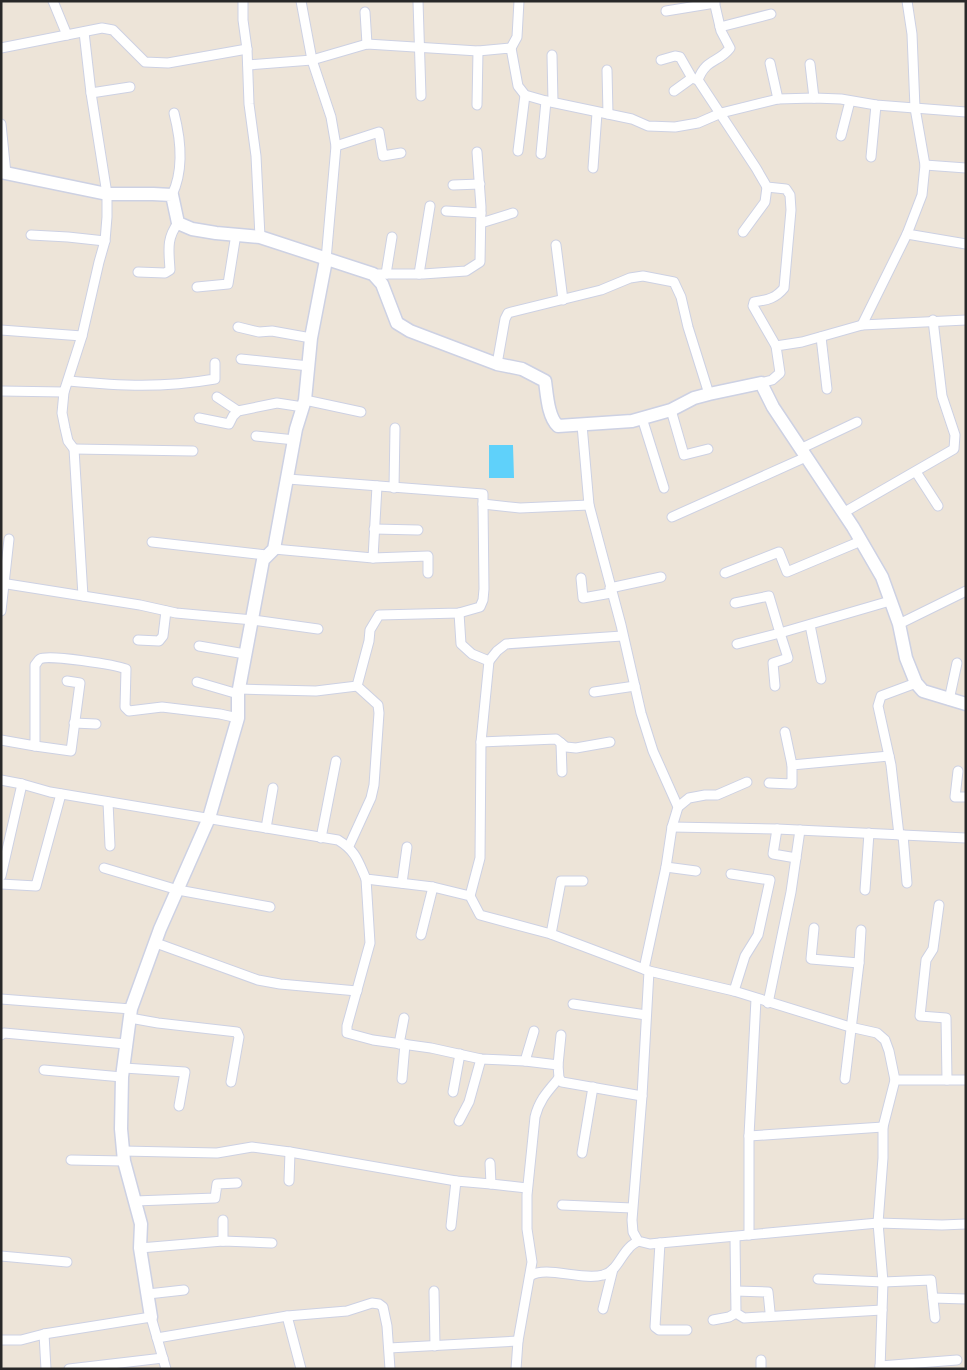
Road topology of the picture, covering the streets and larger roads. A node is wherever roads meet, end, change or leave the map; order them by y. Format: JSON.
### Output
{"nodes":[{"id":1,"x":53,"y":1,"type":"edge"},
{"id":2,"x":243,"y":1,"type":"edge"},
{"id":3,"x":302,"y":1,"type":"edge"},
{"id":4,"x":418,"y":1,"type":"edge"},
{"id":5,"x":518,"y":1,"type":"edge"},
{"id":6,"x":907,"y":1,"type":"edge"},
{"id":7,"x":714,"y":2,"type":"edge"},
{"id":8,"x":666,"y":11,"type":"dead end"},
{"id":9,"x":365,"y":12,"type":"dead end"},
{"id":10,"x":771,"y":14,"type":"dead end"},
{"id":11,"x":720,"y":27,"type":"junction"},
{"id":12,"x":84,"y":32,"type":"junction"},
{"id":13,"x":67,"y":35,"type":"junction"},
{"id":14,"x":367,"y":44,"type":"junction"},
{"id":15,"x":418,"y":46,"type":"junction"},
{"id":16,"x":1,"y":48,"type":"edge"},
{"id":17,"x":512,"y":48,"type":"junction"},
{"id":18,"x":247,"y":49,"type":"junction"},
{"id":19,"x":478,"y":51,"type":"junction"},
{"id":20,"x":552,"y":55,"type":"dead end"},
{"id":21,"x":312,"y":60,"type":"junction"},
{"id":22,"x":661,"y":60,"type":"dead end"},
{"id":23,"x":770,"y":63,"type":"dead end"},
{"id":24,"x":810,"y":64,"type":"dead end"},
{"id":25,"x":248,"y":65,"type":"junction"},
{"id":26,"x":607,"y":70,"type":"dead end"},
{"id":27,"x":695,"y":79,"type":"junction"},
{"id":28,"x":130,"y":87,"type":"dead end"},
{"id":29,"x":674,"y":90,"type":"dead end"},
{"id":30,"x":91,"y":93,"type":"junction"},
{"id":31,"x":526,"y":94,"type":"junction"},
{"id":32,"x":421,"y":96,"type":"dead end"},
{"id":33,"x":814,"y":98,"type":"junction"},
{"id":34,"x":778,"y":99,"type":"junction"},
{"id":35,"x":850,"y":101,"type":"junction"},
{"id":36,"x":549,"y":102,"type":"junction"},
{"id":37,"x":477,"y":105,"type":"dead end"},
{"id":38,"x":876,"y":105,"type":"junction"},
{"id":39,"x":916,"y":108,"type":"junction"},
{"id":40,"x":966,"y":112,"type":"edge"},
{"id":41,"x":174,"y":113,"type":"dead end"},
{"id":42,"x":597,"y":113,"type":"junction"},
{"id":43,"x":721,"y":113,"type":"junction"},
{"id":44,"x":608,"y":114,"type":"junction"},
{"id":45,"x":1,"y":124,"type":"edge"},
{"id":46,"x":842,"y":136,"type":"dead end"},
{"id":47,"x":336,"y":146,"type":"junction"},
{"id":48,"x":518,"y":151,"type":"dead end"},
{"id":49,"x":478,"y":152,"type":"dead end"},
{"id":50,"x":401,"y":154,"type":"dead end"},
{"id":51,"x":541,"y":154,"type":"dead end"},
{"id":52,"x":871,"y":157,"type":"dead end"},
{"id":53,"x":925,"y":165,"type":"junction"},
{"id":54,"x":593,"y":168,"type":"dead end"},
{"id":55,"x":966,"y":168,"type":"edge"},
{"id":56,"x":4,"y":173,"type":"edge"},
{"id":57,"x":480,"y":184,"type":"junction"},
{"id":58,"x":453,"y":185,"type":"dead end"},
{"id":59,"x":767,"y":187,"type":"junction"},
{"id":60,"x":107,"y":194,"type":"junction"},
{"id":61,"x":172,"y":195,"type":"junction"},
{"id":62,"x":430,"y":206,"type":"dead end"},
{"id":63,"x":446,"y":211,"type":"dead end"},
{"id":64,"x":513,"y":214,"type":"dead end"},
{"id":65,"x":481,"y":218,"type":"junction"},
{"id":66,"x":178,"y":223,"type":"junction"},
{"id":67,"x":743,"y":232,"type":"dead end"},
{"id":68,"x":236,"y":234,"type":"junction"},
{"id":69,"x":907,"y":234,"type":"junction"},
{"id":70,"x":31,"y":235,"type":"dead end"},
{"id":71,"x":260,"y":237,"type":"junction"},
{"id":72,"x":392,"y":237,"type":"dead end"},
{"id":73,"x":105,"y":241,"type":"junction"},
{"id":74,"x":556,"y":244,"type":"dead end"},
{"id":75,"x":966,"y":244,"type":"edge"},
{"id":76,"x":326,"y":260,"type":"junction"},
{"id":77,"x":138,"y":272,"type":"dead end"},
{"id":78,"x":379,"y":274,"type":"junction"},
{"id":79,"x":419,"y":274,"type":"junction"},
{"id":80,"x":197,"y":287,"type":"dead end"},
{"id":81,"x":563,"y":300,"type":"junction"},
{"id":82,"x":933,"y":320,"type":"junction"},
{"id":83,"x":966,"y":320,"type":"edge"},
{"id":84,"x":862,"y":325,"type":"junction"},
{"id":85,"x":238,"y":328,"type":"dead end"},
{"id":86,"x":1,"y":330,"type":"edge"},
{"id":87,"x":82,"y":336,"type":"junction"},
{"id":88,"x":821,"y":337,"type":"junction"},
{"id":89,"x":311,"y":338,"type":"junction"},
{"id":90,"x":776,"y":346,"type":"junction"},
{"id":91,"x":241,"y":359,"type":"dead end"},
{"id":92,"x":215,"y":362,"type":"dead end"},
{"id":93,"x":497,"y":364,"type":"junction"},
{"id":94,"x":309,"y":366,"type":"junction"},
{"id":95,"x":69,"y":381,"type":"junction"},
{"id":96,"x":761,"y":383,"type":"junction"},
{"id":97,"x":827,"y":389,"type":"dead end"},
{"id":98,"x":1,"y":391,"type":"edge"},
{"id":99,"x":64,"y":392,"type":"junction"},
{"id":100,"x":709,"y":394,"type":"junction"},
{"id":101,"x":217,"y":397,"type":"dead end"},
{"id":102,"x":304,"y":404,"type":"junction"},
{"id":103,"x":671,"y":410,"type":"junction"},
{"id":104,"x":238,"y":411,"type":"junction"},
{"id":105,"x":361,"y":412,"type":"dead end"},
{"id":106,"x":199,"y":418,"type":"dead end"},
{"id":107,"x":642,"y":418,"type":"junction"},
{"id":108,"x":857,"y":422,"type":"dead end"},
{"id":109,"x":582,"y":425,"type":"junction"},
{"id":110,"x":395,"y":428,"type":"dead end"},
{"id":111,"x":256,"y":436,"type":"dead end"},
{"id":112,"x":295,"y":440,"type":"junction"},
{"id":113,"x":708,"y":449,"type":"dead end"},
{"id":114,"x":74,"y":450,"type":"junction"},
{"id":115,"x":193,"y":452,"type":"dead end"},
{"id":116,"x":803,"y":453,"type":"junction"},
{"id":117,"x":916,"y":472,"type":"junction"},
{"id":118,"x":288,"y":479,"type":"junction"},
{"id":119,"x":377,"y":486,"type":"junction"},
{"id":120,"x":394,"y":488,"type":"junction"},
{"id":121,"x":664,"y":488,"type":"dead end"},
{"id":122,"x":483,"y":504,"type":"junction"},
{"id":123,"x":589,"y":505,"type":"junction"},
{"id":124,"x":938,"y":506,"type":"dead end"},
{"id":125,"x":843,"y":513,"type":"junction"},
{"id":126,"x":672,"y":518,"type":"dead end"},
{"id":127,"x":374,"y":529,"type":"junction"},
{"id":128,"x":418,"y":530,"type":"dead end"},
{"id":129,"x":9,"y":539,"type":"dead end"},
{"id":130,"x":861,"y":541,"type":"junction"},
{"id":131,"x":152,"y":542,"type":"dead end"},
{"id":132,"x":270,"y":552,"type":"junction"},
{"id":133,"x":373,"y":558,"type":"junction"},
{"id":134,"x":428,"y":573,"type":"dead end"},
{"id":135,"x":725,"y":573,"type":"dead end"},
{"id":136,"x":661,"y":577,"type":"dead end"},
{"id":137,"x":581,"y":578,"type":"dead end"},
{"id":138,"x":3,"y":583,"type":"edge"},
{"id":139,"x":611,"y":590,"type":"junction"},
{"id":140,"x":966,"y":591,"type":"edge"},
{"id":141,"x":83,"y":596,"type":"junction"},
{"id":142,"x":890,"y":601,"type":"junction"},
{"id":143,"x":735,"y":603,"type":"dead end"},
{"id":144,"x":166,"y":610,"type":"junction"},
{"id":145,"x":1,"y":611,"type":"edge"},
{"id":146,"x":460,"y":613,"type":"junction"},
{"id":147,"x":253,"y":620,"type":"junction"},
{"id":148,"x":899,"y":624,"type":"junction"},
{"id":149,"x":810,"y":625,"type":"junction"},
{"id":150,"x":318,"y":629,"type":"dead end"},
{"id":151,"x":780,"y":633,"type":"junction"},
{"id":152,"x":622,"y":636,"type":"junction"},
{"id":153,"x":138,"y":640,"type":"dead end"},
{"id":154,"x":737,"y":644,"type":"dead end"},
{"id":155,"x":198,"y":646,"type":"dead end"},
{"id":156,"x":245,"y":654,"type":"junction"},
{"id":157,"x":489,"y":661,"type":"junction"},
{"id":158,"x":957,"y":663,"type":"dead end"},
{"id":159,"x":821,"y":679,"type":"dead end"},
{"id":160,"x":68,"y":681,"type":"dead end"},
{"id":161,"x":197,"y":682,"type":"dead end"},
{"id":162,"x":916,"y":683,"type":"junction"},
{"id":163,"x":357,"y":686,"type":"junction"},
{"id":164,"x":635,"y":686,"type":"junction"},
{"id":165,"x":775,"y":686,"type":"dead end"},
{"id":166,"x":238,"y":691,"type":"junction"},
{"id":167,"x":594,"y":692,"type":"dead end"},
{"id":168,"x":949,"y":700,"type":"junction"},
{"id":169,"x":966,"y":704,"type":"edge"},
{"id":170,"x":238,"y":718,"type":"junction"},
{"id":171,"x":74,"y":723,"type":"junction"},
{"id":172,"x":96,"y":724,"type":"dead end"},
{"id":173,"x":785,"y":732,"type":"dead end"},
{"id":174,"x":1,"y":740,"type":"edge"},
{"id":175,"x":481,"y":742,"type":"junction"},
{"id":176,"x":610,"y":742,"type":"dead end"},
{"id":177,"x":561,"y":743,"type":"junction"},
{"id":178,"x":35,"y":746,"type":"junction"},
{"id":179,"x":889,"y":756,"type":"junction"},
{"id":180,"x":336,"y":760,"type":"dead end"},
{"id":181,"x":792,"y":764,"type":"junction"},
{"id":182,"x":958,"y":771,"type":"dead end"},
{"id":183,"x":562,"y":772,"type":"dead end"},
{"id":184,"x":1,"y":780,"type":"edge"},
{"id":185,"x":747,"y":782,"type":"dead end"},
{"id":186,"x":769,"y":783,"type":"dead end"},
{"id":187,"x":22,"y":784,"type":"junction"},
{"id":188,"x":273,"y":788,"type":"dead end"},
{"id":189,"x":61,"y":794,"type":"junction"},
{"id":190,"x":966,"y":797,"type":"edge"},
{"id":191,"x":108,"y":802,"type":"junction"},
{"id":192,"x":678,"y":807,"type":"junction"},
{"id":193,"x":210,"y":818,"type":"junction"},
{"id":194,"x":672,"y":827,"type":"junction"},
{"id":195,"x":266,"y":828,"type":"junction"},
{"id":196,"x":777,"y":829,"type":"junction"},
{"id":197,"x":800,"y":830,"type":"junction"},
{"id":198,"x":869,"y":833,"type":"junction"},
{"id":199,"x":901,"y":835,"type":"junction"},
{"id":200,"x":321,"y":838,"type":"junction"},
{"id":201,"x":966,"y":838,"type":"edge"},
{"id":202,"x":110,"y":846,"type":"dead end"},
{"id":203,"x":349,"y":846,"type":"junction"},
{"id":204,"x":407,"y":846,"type":"dead end"},
{"id":205,"x":796,"y":858,"type":"junction"},
{"id":206,"x":666,"y":867,"type":"junction"},
{"id":207,"x":104,"y":868,"type":"dead end"},
{"id":208,"x":696,"y":871,"type":"dead end"},
{"id":209,"x":731,"y":874,"type":"dead end"},
{"id":210,"x":1,"y":876,"type":"edge"},
{"id":211,"x":366,"y":879,"type":"junction"},
{"id":212,"x":402,"y":882,"type":"junction"},
{"id":213,"x":583,"y":882,"type":"dead end"},
{"id":214,"x":907,"y":883,"type":"dead end"},
{"id":215,"x":1,"y":884,"type":"edge"},
{"id":216,"x":433,"y":887,"type":"junction"},
{"id":217,"x":178,"y":890,"type":"junction"},
{"id":218,"x":865,"y":890,"type":"dead end"},
{"id":219,"x":470,"y":896,"type":"junction"},
{"id":220,"x":939,"y":905,"type":"dead end"},
{"id":221,"x":270,"y":908,"type":"dead end"},
{"id":222,"x":814,"y":928,"type":"dead end"},
{"id":223,"x":861,"y":930,"type":"dead end"},
{"id":224,"x":551,"y":934,"type":"junction"},
{"id":225,"x":421,"y":935,"type":"dead end"},
{"id":226,"x":156,"y":943,"type":"junction"},
{"id":227,"x":858,"y":963,"type":"junction"},
{"id":228,"x":646,"y":970,"type":"junction"},
{"id":229,"x":357,"y":991,"type":"junction"},
{"id":230,"x":734,"y":991,"type":"junction"},
{"id":231,"x":1,"y":999,"type":"edge"},
{"id":232,"x":756,"y":999,"type":"junction"},
{"id":233,"x":768,"y":1003,"type":"junction"},
{"id":234,"x":573,"y":1004,"type":"dead end"},
{"id":235,"x":130,"y":1013,"type":"junction"},
{"id":236,"x":646,"y":1015,"type":"junction"},
{"id":237,"x":404,"y":1018,"type":"dead end"},
{"id":238,"x":850,"y":1027,"type":"junction"},
{"id":239,"x":534,"y":1030,"type":"dead end"},
{"id":240,"x":1,"y":1035,"type":"edge"},
{"id":241,"x":561,"y":1035,"type":"dead end"},
{"id":242,"x":126,"y":1044,"type":"junction"},
{"id":243,"x":402,"y":1044,"type":"junction"},
{"id":244,"x":460,"y":1054,"type":"junction"},
{"id":245,"x":481,"y":1059,"type":"junction"},
{"id":246,"x":525,"y":1061,"type":"junction"},
{"id":247,"x":558,"y":1065,"type":"junction"},
{"id":248,"x":44,"y":1070,"type":"dead end"},
{"id":249,"x":123,"y":1072,"type":"junction"},
{"id":250,"x":559,"y":1078,"type":"junction"},
{"id":251,"x":402,"y":1079,"type":"dead end"},
{"id":252,"x":845,"y":1079,"type":"dead end"},
{"id":253,"x":895,"y":1080,"type":"junction"},
{"id":254,"x":947,"y":1080,"type":"junction"},
{"id":255,"x":966,"y":1080,"type":"edge"},
{"id":256,"x":231,"y":1082,"type":"dead end"},
{"id":257,"x":593,"y":1088,"type":"junction"},
{"id":258,"x":453,"y":1092,"type":"dead end"},
{"id":259,"x":642,"y":1096,"type":"junction"},
{"id":260,"x":179,"y":1106,"type":"dead end"},
{"id":261,"x":459,"y":1121,"type":"dead end"},
{"id":262,"x":884,"y":1127,"type":"junction"},
{"id":263,"x":749,"y":1136,"type":"junction"},
{"id":264,"x":290,"y":1152,"type":"junction"},
{"id":265,"x":582,"y":1153,"type":"dead end"},
{"id":266,"x":123,"y":1156,"type":"junction"},
{"id":267,"x":71,"y":1160,"type":"dead end"},
{"id":268,"x":490,"y":1163,"type":"dead end"},
{"id":269,"x":289,"y":1180,"type":"dead end"},
{"id":270,"x":456,"y":1180,"type":"junction"},
{"id":271,"x":237,"y":1183,"type":"dead end"},
{"id":272,"x":491,"y":1184,"type":"junction"},
{"id":273,"x":527,"y":1188,"type":"junction"},
{"id":274,"x":135,"y":1201,"type":"junction"},
{"id":275,"x":562,"y":1205,"type":"dead end"},
{"id":276,"x":632,"y":1208,"type":"junction"},
{"id":277,"x":223,"y":1220,"type":"dead end"},
{"id":278,"x":878,"y":1223,"type":"junction"},
{"id":279,"x":966,"y":1224,"type":"edge"},
{"id":280,"x":451,"y":1226,"type":"dead end"},
{"id":281,"x":749,"y":1235,"type":"junction"},
{"id":282,"x":735,"y":1237,"type":"junction"},
{"id":283,"x":223,"y":1241,"type":"junction"},
{"id":284,"x":638,"y":1241,"type":"junction"},
{"id":285,"x":272,"y":1242,"type":"dead end"},
{"id":286,"x":660,"y":1243,"type":"junction"},
{"id":287,"x":140,"y":1248,"type":"junction"},
{"id":288,"x":1,"y":1256,"type":"edge"},
{"id":289,"x":68,"y":1262,"type":"dead end"},
{"id":290,"x":613,"y":1270,"type":"junction"},
{"id":291,"x":530,"y":1276,"type":"junction"},
{"id":292,"x":818,"y":1279,"type":"dead end"},
{"id":293,"x":883,"y":1282,"type":"junction"},
{"id":294,"x":184,"y":1290,"type":"dead end"},
{"id":295,"x":434,"y":1291,"type":"dead end"},
{"id":296,"x":736,"y":1291,"type":"junction"},
{"id":297,"x":148,"y":1294,"type":"junction"},
{"id":298,"x":933,"y":1298,"type":"junction"},
{"id":299,"x":966,"y":1298,"type":"edge"},
{"id":300,"x":604,"y":1309,"type":"dead end"},
{"id":301,"x":882,"y":1310,"type":"junction"},
{"id":302,"x":770,"y":1312,"type":"dead end"},
{"id":303,"x":736,"y":1313,"type":"junction"},
{"id":304,"x":287,"y":1316,"type":"junction"},
{"id":305,"x":151,"y":1317,"type":"junction"},
{"id":306,"x":934,"y":1318,"type":"dead end"},
{"id":307,"x":713,"y":1320,"type":"dead end"},
{"id":308,"x":687,"y":1330,"type":"dead end"},
{"id":309,"x":44,"y":1334,"type":"junction"},
{"id":310,"x":157,"y":1338,"type":"junction"},
{"id":311,"x":1,"y":1340,"type":"edge"},
{"id":312,"x":518,"y":1341,"type":"junction"},
{"id":313,"x":435,"y":1346,"type":"junction"},
{"id":314,"x":389,"y":1348,"type":"junction"},
{"id":315,"x":163,"y":1358,"type":"junction"},
{"id":316,"x":957,"y":1360,"type":"dead end"},
{"id":317,"x":880,"y":1367,"type":"edge"},
{"id":318,"x":46,"y":1369,"type":"edge"},
{"id":319,"x":68,"y":1369,"type":"edge"},
{"id":320,"x":166,"y":1369,"type":"edge"},
{"id":321,"x":301,"y":1369,"type":"edge"},
{"id":322,"x":390,"y":1369,"type":"edge"},
{"id":323,"x":516,"y":1369,"type":"edge"}],
"edges":[{"from":1,"to":13,"type":"street"},
{"from":2,"to":18,"type":"street"},
{"from":3,"to":21,"type":"street"},
{"from":4,"to":15,"type":"street"},
{"from":5,"to":17,"type":"street"},
{"from":6,"to":39,"type":"street"},
{"from":7,"to":8,"type":"street"},
{"from":7,"to":11,"type":"street"},
{"from":9,"to":14,"type":"street"},
{"from":10,"to":11,"type":"street"},
{"from":11,"to":27,"type":"street"},
{"from":12,"to":13,"type":"street"},
{"from":12,"to":18,"type":"street"},
{"from":12,"to":30,"type":"street"},
{"from":13,"to":16,"type":"street"},
{"from":14,"to":15,"type":"street"},
{"from":14,"to":21,"type":"street"},
{"from":15,"to":19,"type":"street"},
{"from":15,"to":32,"type":"street"},
{"from":17,"to":19,"type":"street"},
{"from":17,"to":31,"type":"street"},
{"from":18,"to":25,"type":"street"},
{"from":19,"to":37,"type":"street"},
{"from":20,"to":36,"type":"street"},
{"from":21,"to":25,"type":"street"},
{"from":21,"to":47,"type":"street"},
{"from":22,"to":27,"type":"street"},
{"from":23,"to":34,"type":"street"},
{"from":24,"to":33,"type":"street"},
{"from":25,"to":71,"type":"street"},
{"from":26,"to":44,"type":"street"},
{"from":27,"to":29,"type":"street"},
{"from":27,"to":43,"type":"street"},
{"from":28,"to":30,"type":"street"},
{"from":30,"to":60,"type":"street"},
{"from":31,"to":36,"type":"street"},
{"from":31,"to":48,"type":"street"},
{"from":33,"to":34,"type":"street"},
{"from":33,"to":35,"type":"street"},
{"from":34,"to":43,"type":"street"},
{"from":35,"to":38,"type":"street"},
{"from":35,"to":46,"type":"street"},
{"from":36,"to":42,"type":"street"},
{"from":36,"to":51,"type":"street"},
{"from":38,"to":39,"type":"street"},
{"from":38,"to":52,"type":"street"},
{"from":39,"to":40,"type":"street"},
{"from":39,"to":53,"type":"street"},
{"from":41,"to":61,"type":"street"},
{"from":42,"to":44,"type":"street"},
{"from":42,"to":54,"type":"street"},
{"from":43,"to":44,"type":"street"},
{"from":43,"to":59,"type":"street"},
{"from":45,"to":56,"type":"street"},
{"from":47,"to":50,"type":"street"},
{"from":47,"to":76,"type":"street"},
{"from":49,"to":57,"type":"street"},
{"from":53,"to":55,"type":"street"},
{"from":53,"to":69,"type":"street"},
{"from":56,"to":60,"type":"street"},
{"from":57,"to":58,"type":"street"},
{"from":57,"to":65,"type":"street"},
{"from":59,"to":67,"type":"street"},
{"from":59,"to":90,"type":"street"},
{"from":60,"to":61,"type":"street"},
{"from":60,"to":73,"type":"street"},
{"from":61,"to":66,"type":"street"},
{"from":62,"to":79,"type":"street"},
{"from":63,"to":65,"type":"street"},
{"from":64,"to":65,"type":"street"},
{"from":65,"to":79,"type":"street"},
{"from":66,"to":68,"type":"street"},
{"from":66,"to":77,"type":"street"},
{"from":68,"to":71,"type":"street"},
{"from":68,"to":80,"type":"street"},
{"from":69,"to":75,"type":"street"},
{"from":69,"to":84,"type":"street"},
{"from":70,"to":73,"type":"street"},
{"from":71,"to":76,"type":"street"},
{"from":72,"to":78,"type":"street"},
{"from":73,"to":87,"type":"street"},
{"from":74,"to":81,"type":"street"},
{"from":76,"to":78,"type":"street"},
{"from":76,"to":89,"type":"street"},
{"from":78,"to":79,"type":"street"},
{"from":78,"to":93,"type":"street"},
{"from":81,"to":93,"type":"street"},
{"from":81,"to":100,"type":"street"},
{"from":82,"to":83,"type":"street"},
{"from":82,"to":84,"type":"street"},
{"from":82,"to":117,"type":"street"},
{"from":84,"to":88,"type":"street"},
{"from":85,"to":89,"type":"street"},
{"from":86,"to":87,"type":"street"},
{"from":87,"to":95,"type":"street"},
{"from":88,"to":90,"type":"street"},
{"from":88,"to":97,"type":"street"},
{"from":89,"to":94,"type":"street"},
{"from":90,"to":96,"type":"street"},
{"from":91,"to":94,"type":"street"},
{"from":92,"to":95,"type":"street"},
{"from":93,"to":109,"type":"street"},
{"from":94,"to":102,"type":"street"},
{"from":95,"to":99,"type":"street"},
{"from":96,"to":100,"type":"street"},
{"from":96,"to":116,"type":"street"},
{"from":98,"to":99,"type":"street"},
{"from":99,"to":114,"type":"street"},
{"from":100,"to":103,"type":"street"},
{"from":101,"to":104,"type":"street"},
{"from":102,"to":104,"type":"street"},
{"from":102,"to":105,"type":"street"},
{"from":102,"to":112,"type":"street"},
{"from":103,"to":107,"type":"street"},
{"from":103,"to":113,"type":"street"},
{"from":104,"to":106,"type":"street"},
{"from":107,"to":109,"type":"street"},
{"from":107,"to":121,"type":"street"},
{"from":108,"to":116,"type":"street"},
{"from":109,"to":123,"type":"street"},
{"from":110,"to":120,"type":"street"},
{"from":111,"to":112,"type":"street"},
{"from":112,"to":118,"type":"street"},
{"from":114,"to":115,"type":"street"},
{"from":114,"to":141,"type":"street"},
{"from":116,"to":125,"type":"street"},
{"from":116,"to":126,"type":"street"},
{"from":117,"to":124,"type":"street"},
{"from":117,"to":125,"type":"street"},
{"from":118,"to":119,"type":"street"},
{"from":118,"to":132,"type":"street"},
{"from":119,"to":120,"type":"street"},
{"from":119,"to":127,"type":"street"},
{"from":120,"to":122,"type":"street"},
{"from":122,"to":123,"type":"street"},
{"from":122,"to":146,"type":"street"},
{"from":123,"to":139,"type":"street"},
{"from":125,"to":130,"type":"street"},
{"from":127,"to":128,"type":"street"},
{"from":127,"to":133,"type":"street"},
{"from":129,"to":138,"type":"street"},
{"from":130,"to":135,"type":"street"},
{"from":130,"to":142,"type":"street"},
{"from":131,"to":132,"type":"street"},
{"from":132,"to":133,"type":"street"},
{"from":132,"to":147,"type":"street"},
{"from":133,"to":134,"type":"street"},
{"from":136,"to":139,"type":"street"},
{"from":137,"to":139,"type":"street"},
{"from":138,"to":141,"type":"street"},
{"from":138,"to":145,"type":"street"},
{"from":139,"to":152,"type":"street"},
{"from":140,"to":148,"type":"street"},
{"from":141,"to":144,"type":"street"},
{"from":142,"to":148,"type":"street"},
{"from":142,"to":149,"type":"street"},
{"from":143,"to":151,"type":"street"},
{"from":144,"to":147,"type":"street"},
{"from":144,"to":153,"type":"street"},
{"from":146,"to":157,"type":"street"},
{"from":146,"to":163,"type":"street"},
{"from":147,"to":150,"type":"street"},
{"from":147,"to":156,"type":"street"},
{"from":148,"to":162,"type":"street"},
{"from":149,"to":151,"type":"street"},
{"from":149,"to":159,"type":"street"},
{"from":151,"to":154,"type":"street"},
{"from":151,"to":165,"type":"street"},
{"from":152,"to":157,"type":"street"},
{"from":152,"to":164,"type":"street"},
{"from":155,"to":156,"type":"street"},
{"from":156,"to":166,"type":"street"},
{"from":157,"to":175,"type":"street"},
{"from":158,"to":168,"type":"street"},
{"from":160,"to":171,"type":"street"},
{"from":161,"to":166,"type":"street"},
{"from":162,"to":168,"type":"street"},
{"from":162,"to":179,"type":"street"},
{"from":163,"to":166,"type":"street"},
{"from":163,"to":203,"type":"street"},
{"from":164,"to":167,"type":"street"},
{"from":164,"to":192,"type":"street"},
{"from":166,"to":170,"type":"street"},
{"from":168,"to":169,"type":"street"},
{"from":170,"to":178,"type":"street"},
{"from":170,"to":193,"type":"street"},
{"from":171,"to":172,"type":"street"},
{"from":171,"to":178,"type":"street"},
{"from":173,"to":181,"type":"street"},
{"from":174,"to":178,"type":"street"},
{"from":175,"to":177,"type":"street"},
{"from":175,"to":219,"type":"street"},
{"from":176,"to":177,"type":"street"},
{"from":177,"to":183,"type":"street"},
{"from":179,"to":181,"type":"street"},
{"from":179,"to":199,"type":"street"},
{"from":180,"to":200,"type":"street"},
{"from":181,"to":186,"type":"street"},
{"from":182,"to":190,"type":"street"},
{"from":184,"to":187,"type":"street"},
{"from":185,"to":192,"type":"street"},
{"from":187,"to":189,"type":"street"},
{"from":187,"to":210,"type":"street"},
{"from":188,"to":195,"type":"street"},
{"from":189,"to":191,"type":"street"},
{"from":189,"to":215,"type":"street"},
{"from":191,"to":193,"type":"street"},
{"from":191,"to":202,"type":"street"},
{"from":192,"to":194,"type":"street"},
{"from":193,"to":195,"type":"street"},
{"from":193,"to":217,"type":"street"},
{"from":194,"to":196,"type":"street"},
{"from":194,"to":206,"type":"street"},
{"from":195,"to":200,"type":"street"},
{"from":196,"to":197,"type":"street"},
{"from":196,"to":205,"type":"street"},
{"from":197,"to":198,"type":"street"},
{"from":197,"to":205,"type":"street"},
{"from":198,"to":199,"type":"street"},
{"from":198,"to":218,"type":"street"},
{"from":199,"to":201,"type":"street"},
{"from":199,"to":214,"type":"street"},
{"from":200,"to":203,"type":"street"},
{"from":203,"to":211,"type":"street"},
{"from":204,"to":212,"type":"street"},
{"from":205,"to":233,"type":"street"},
{"from":206,"to":208,"type":"street"},
{"from":206,"to":228,"type":"street"},
{"from":207,"to":217,"type":"street"},
{"from":209,"to":230,"type":"street"},
{"from":211,"to":212,"type":"street"},
{"from":211,"to":229,"type":"street"},
{"from":212,"to":216,"type":"street"},
{"from":213,"to":224,"type":"street"},
{"from":216,"to":219,"type":"street"},
{"from":216,"to":225,"type":"street"},
{"from":217,"to":221,"type":"street"},
{"from":217,"to":226,"type":"street"},
{"from":219,"to":224,"type":"street"},
{"from":220,"to":254,"type":"street"},
{"from":222,"to":227,"type":"street"},
{"from":223,"to":227,"type":"street"},
{"from":224,"to":228,"type":"street"},
{"from":226,"to":229,"type":"street"},
{"from":226,"to":235,"type":"street"},
{"from":227,"to":238,"type":"street"},
{"from":228,"to":230,"type":"street"},
{"from":228,"to":236,"type":"street"},
{"from":229,"to":243,"type":"street"},
{"from":230,"to":232,"type":"street"},
{"from":231,"to":235,"type":"street"},
{"from":232,"to":233,"type":"street"},
{"from":232,"to":263,"type":"street"},
{"from":233,"to":238,"type":"street"},
{"from":234,"to":236,"type":"street"},
{"from":235,"to":242,"type":"street"},
{"from":235,"to":256,"type":"street"},
{"from":236,"to":259,"type":"street"},
{"from":237,"to":243,"type":"street"},
{"from":238,"to":252,"type":"street"},
{"from":238,"to":253,"type":"street"},
{"from":239,"to":246,"type":"street"},
{"from":240,"to":242,"type":"street"},
{"from":241,"to":247,"type":"street"},
{"from":242,"to":249,"type":"street"},
{"from":243,"to":244,"type":"street"},
{"from":243,"to":251,"type":"street"},
{"from":244,"to":245,"type":"street"},
{"from":244,"to":258,"type":"street"},
{"from":245,"to":246,"type":"street"},
{"from":245,"to":261,"type":"street"},
{"from":246,"to":247,"type":"street"},
{"from":247,"to":250,"type":"street"},
{"from":248,"to":249,"type":"street"},
{"from":249,"to":260,"type":"street"},
{"from":249,"to":266,"type":"street"},
{"from":250,"to":257,"type":"street"},
{"from":250,"to":273,"type":"street"},
{"from":253,"to":254,"type":"street"},
{"from":253,"to":262,"type":"street"},
{"from":254,"to":255,"type":"street"},
{"from":257,"to":259,"type":"street"},
{"from":257,"to":265,"type":"street"},
{"from":259,"to":276,"type":"street"},
{"from":262,"to":263,"type":"street"},
{"from":262,"to":278,"type":"street"},
{"from":263,"to":281,"type":"street"},
{"from":264,"to":266,"type":"street"},
{"from":264,"to":269,"type":"street"},
{"from":264,"to":270,"type":"street"},
{"from":266,"to":267,"type":"street"},
{"from":266,"to":274,"type":"street"},
{"from":268,"to":272,"type":"street"},
{"from":270,"to":272,"type":"street"},
{"from":270,"to":280,"type":"street"},
{"from":271,"to":274,"type":"street"},
{"from":272,"to":273,"type":"street"},
{"from":273,"to":291,"type":"street"},
{"from":274,"to":287,"type":"street"},
{"from":275,"to":276,"type":"street"},
{"from":276,"to":284,"type":"street"},
{"from":277,"to":283,"type":"street"},
{"from":278,"to":279,"type":"street"},
{"from":278,"to":281,"type":"street"},
{"from":278,"to":293,"type":"street"},
{"from":281,"to":282,"type":"street"},
{"from":282,"to":286,"type":"street"},
{"from":282,"to":296,"type":"street"},
{"from":283,"to":285,"type":"street"},
{"from":283,"to":287,"type":"street"},
{"from":284,"to":286,"type":"street"},
{"from":284,"to":290,"type":"street"},
{"from":286,"to":308,"type":"street"},
{"from":287,"to":297,"type":"street"},
{"from":288,"to":289,"type":"street"},
{"from":290,"to":291,"type":"street"},
{"from":290,"to":300,"type":"street"},
{"from":291,"to":312,"type":"street"},
{"from":292,"to":293,"type":"street"},
{"from":293,"to":298,"type":"street"},
{"from":293,"to":301,"type":"street"},
{"from":294,"to":297,"type":"street"},
{"from":295,"to":313,"type":"street"},
{"from":296,"to":302,"type":"street"},
{"from":296,"to":303,"type":"street"},
{"from":297,"to":305,"type":"street"},
{"from":298,"to":299,"type":"street"},
{"from":298,"to":306,"type":"street"},
{"from":301,"to":303,"type":"street"},
{"from":301,"to":317,"type":"street"},
{"from":303,"to":307,"type":"street"},
{"from":304,"to":310,"type":"street"},
{"from":304,"to":314,"type":"street"},
{"from":304,"to":321,"type":"street"},
{"from":305,"to":309,"type":"street"},
{"from":305,"to":310,"type":"street"},
{"from":309,"to":311,"type":"street"},
{"from":309,"to":318,"type":"street"},
{"from":310,"to":315,"type":"street"},
{"from":312,"to":313,"type":"street"},
{"from":312,"to":323,"type":"street"},
{"from":313,"to":314,"type":"street"},
{"from":314,"to":322,"type":"street"},
{"from":315,"to":319,"type":"street"},
{"from":315,"to":320,"type":"street"},
{"from":316,"to":317,"type":"street"}]}
